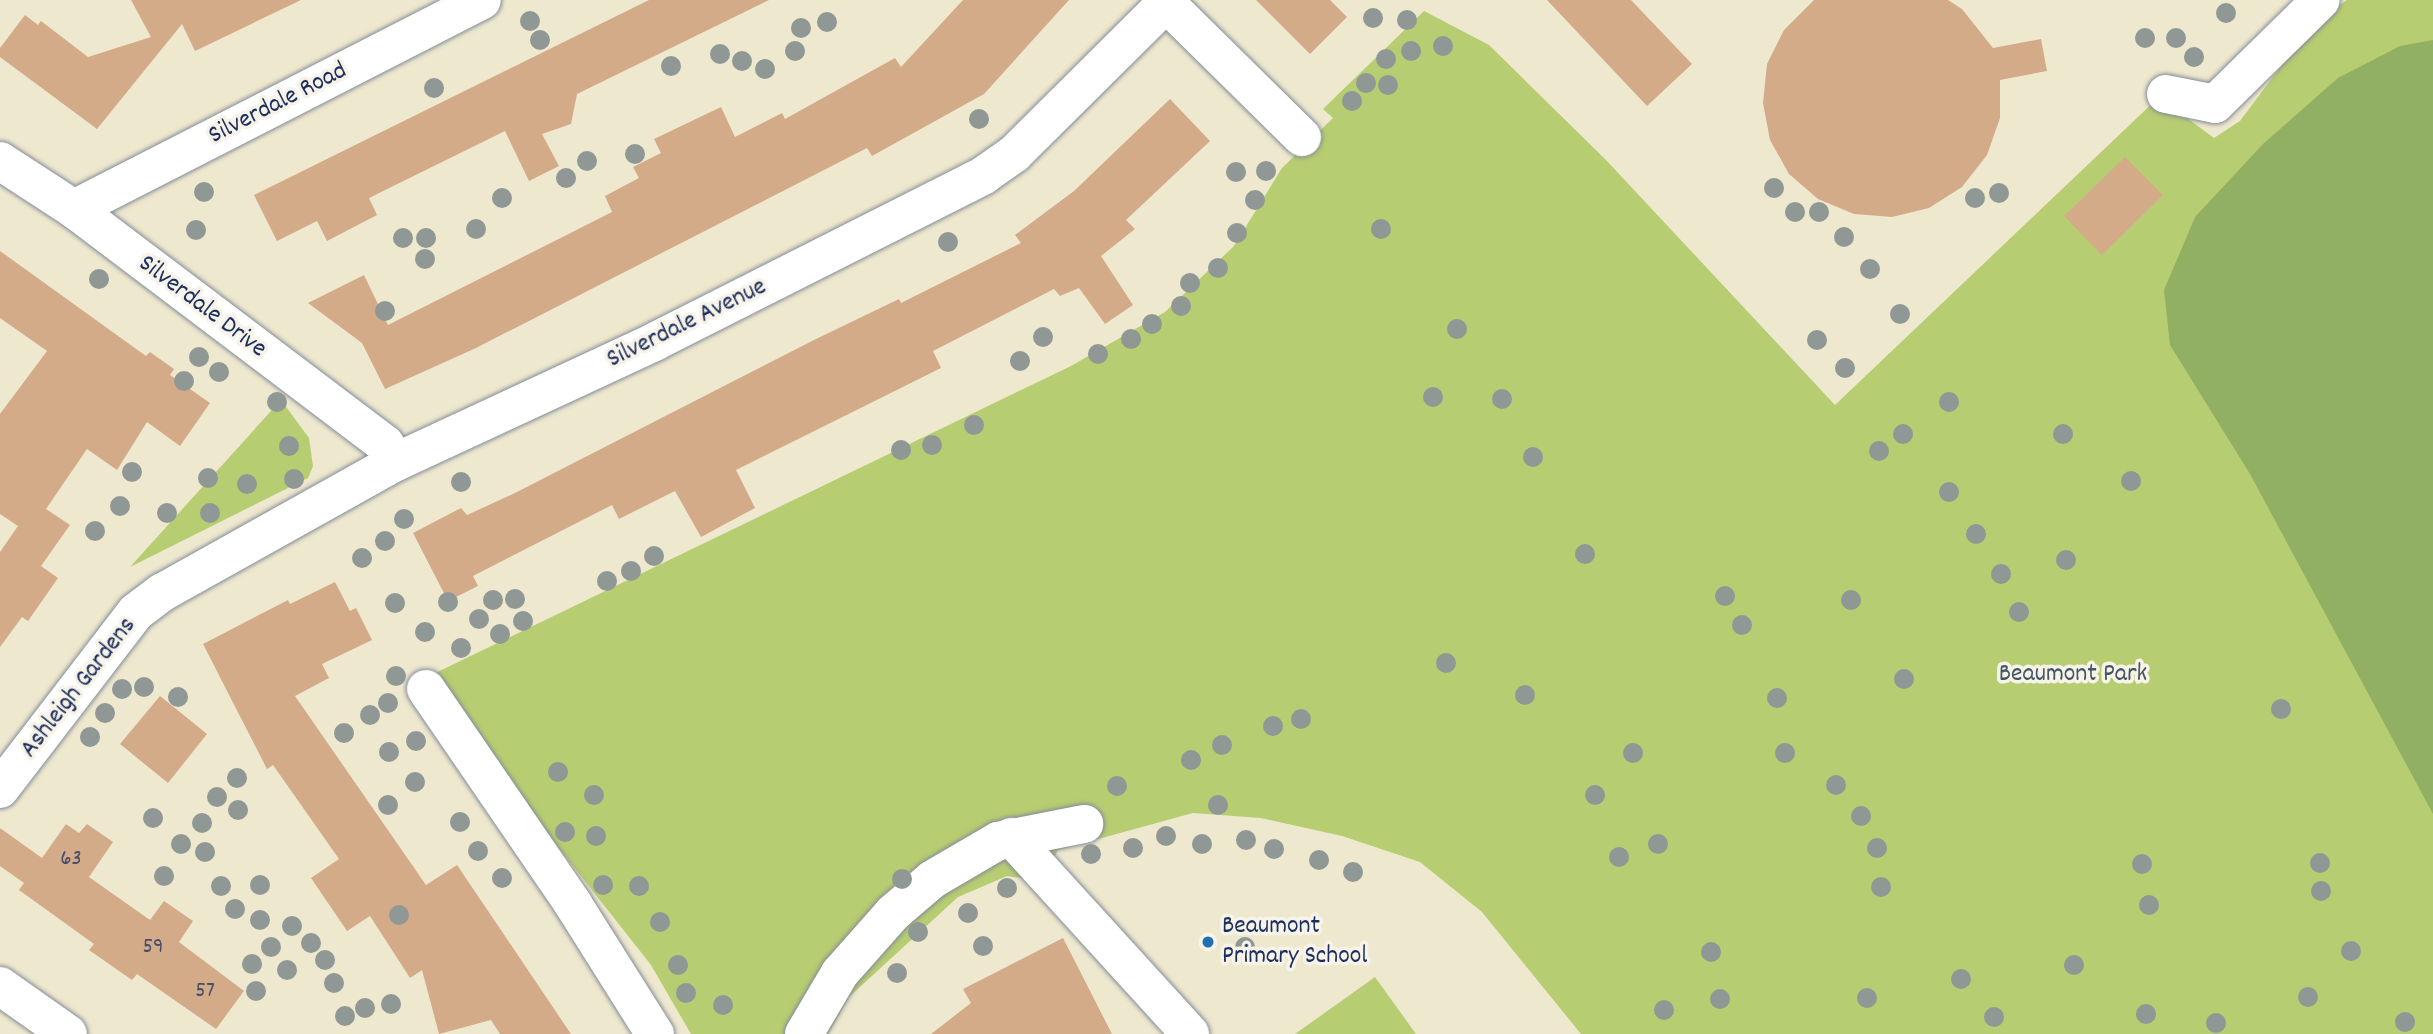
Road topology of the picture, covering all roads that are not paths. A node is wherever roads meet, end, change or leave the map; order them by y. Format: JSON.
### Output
{"nodes":[{"id":1,"x":482,"y":0,"type":"edge"},
{"id":2,"x":2321,"y":0,"type":"edge"},
{"id":3,"x":1167,"y":1,"type":"edge"},
{"id":4,"x":2166,"y":94,"type":"dead end"},
{"id":5,"x":1303,"y":137,"type":"dead end"},
{"id":6,"x":0,"y":161,"type":"edge"},
{"id":7,"x":74,"y":209,"type":"junction"},
{"id":8,"x":396,"y":462,"type":"junction"},
{"id":9,"x":163,"y":592,"type":"joint"},
{"id":10,"x":426,"y":689,"type":"dead end"},
{"id":11,"x":0,"y":789,"type":"edge"},
{"id":12,"x":1084,"y":824,"type":"dead end"},
{"id":13,"x":1012,"y":837,"type":"junction"},
{"id":14,"x":0,"y":986,"type":"edge"},
{"id":15,"x":68,"y":1034,"type":"edge"},
{"id":16,"x":655,"y":1034,"type":"edge"},
{"id":17,"x":804,"y":1034,"type":"edge"},
{"id":18,"x":1190,"y":1034,"type":"edge"}],
"edges":[{"from":1,"to":7,"type":"street","name":"Silverdale Road"},
{"from":2,"to":4,"type":"street"},
{"from":3,"to":5,"type":"street"},
{"from":3,"to":8,"type":"street","name":"Silverdale Avenue"},
{"from":6,"to":7,"type":"street","name":"Silverdale Drive"},
{"from":7,"to":8,"type":"street","name":"Silverdale Drive"},
{"from":8,"to":9,"type":"street","name":"Silverdale Avenue"},
{"from":9,"to":11,"type":"street","name":"Ashleigh Gardens"},
{"from":10,"to":16,"type":"street"},
{"from":12,"to":13,"type":"street"},
{"from":13,"to":17,"type":"street"},
{"from":13,"to":18,"type":"street"},
{"from":14,"to":15,"type":"street"}]}
